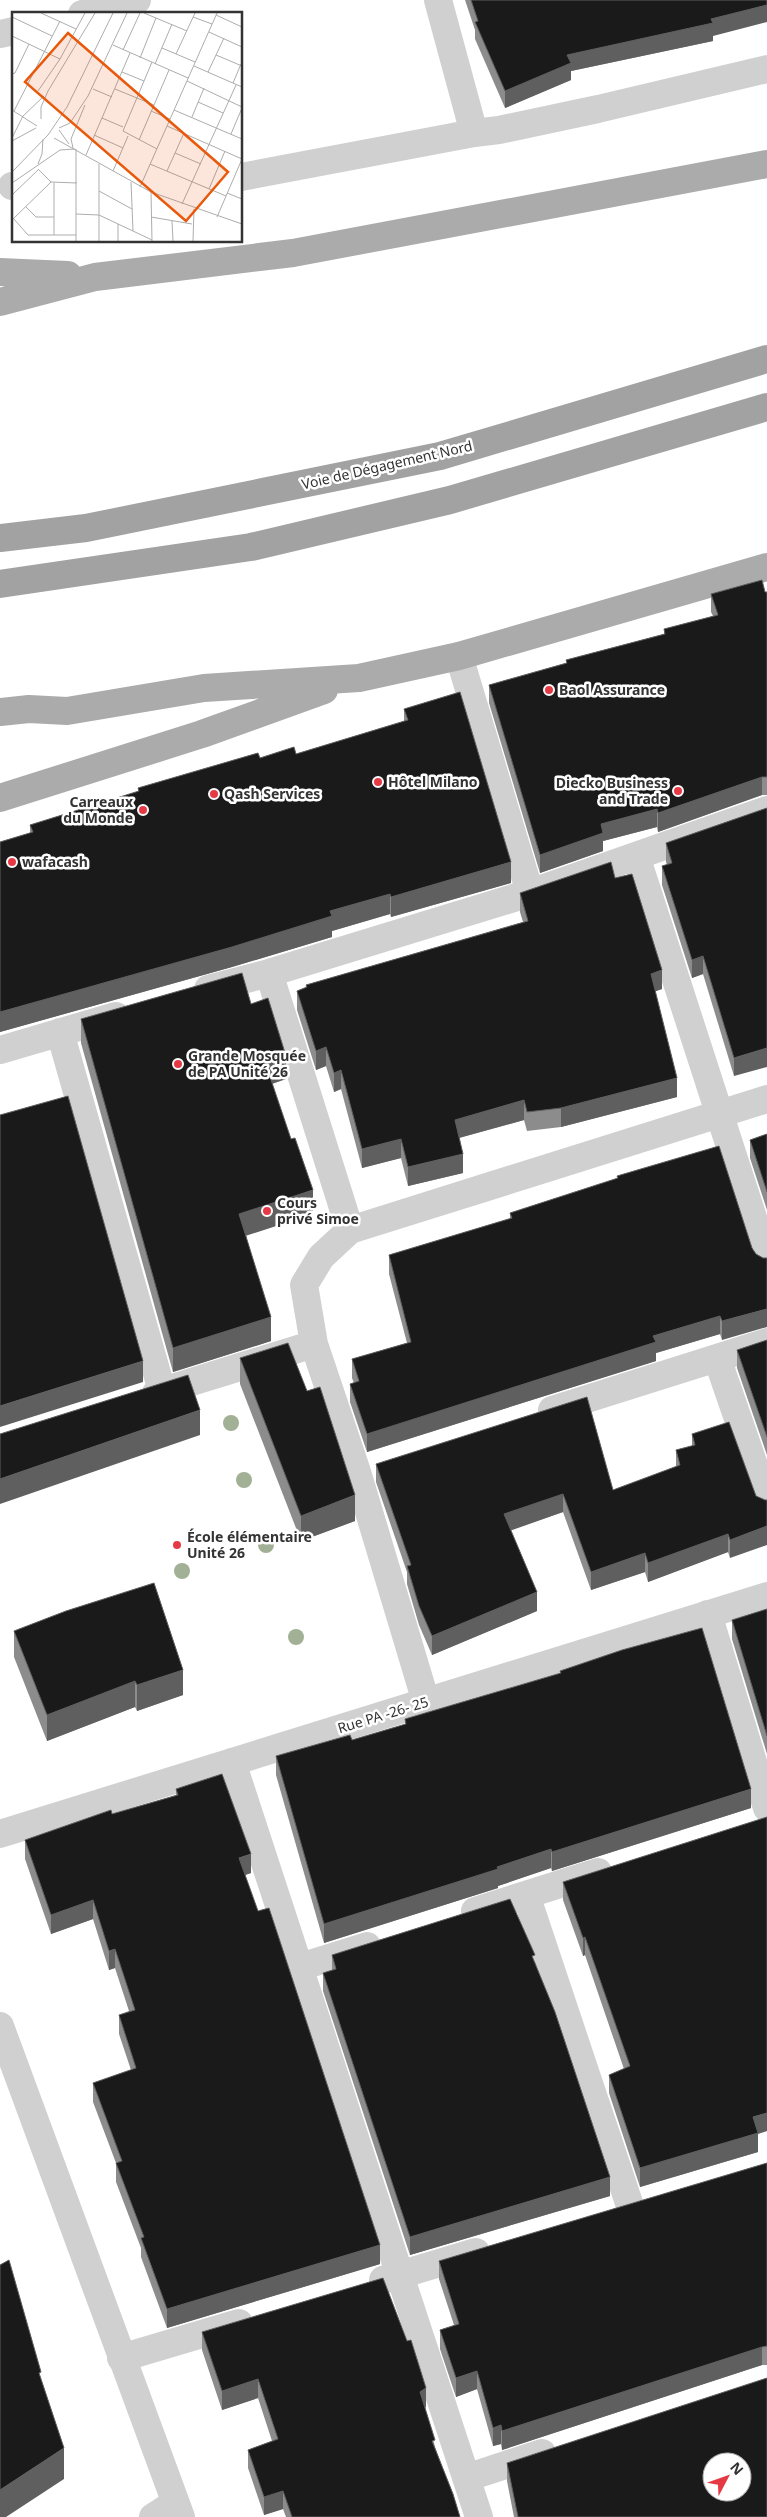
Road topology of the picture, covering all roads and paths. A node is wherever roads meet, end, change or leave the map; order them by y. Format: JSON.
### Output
{"nodes":[{"id":1,"x":137,"y":0,"type":"edge"},
{"id":2,"x":438,"y":0,"type":"edge"},
{"id":3,"x":90,"y":12,"type":"edge"},
{"id":4,"x":767,"y":69,"type":"edge"},
{"id":5,"x":474,"y":133,"type":"junction"},
{"id":6,"x":767,"y":164,"type":"edge"},
{"id":7,"x":242,"y":177,"type":"edge"},
{"id":8,"x":0,"y":272,"type":"edge"},
{"id":9,"x":95,"y":277,"type":"junction"},
{"id":10,"x":0,"y":302,"type":"edge"},
{"id":11,"x":767,"y":359,"type":"edge"},
{"id":12,"x":767,"y":407,"type":"edge"},
{"id":13,"x":0,"y":538,"type":"edge"},
{"id":14,"x":767,"y":567,"type":"edge"},
{"id":15,"x":0,"y":584,"type":"edge"},
{"id":16,"x":459,"y":656,"type":"junction"},
{"id":17,"x":359,"y":678,"type":"junction"},
{"id":18,"x":0,"y":695,"type":"edge"},
{"id":19,"x":29,"y":709,"type":"junction"},
{"id":20,"x":0,"y":712,"type":"edge"},
{"id":21,"x":0,"y":798,"type":"edge"},
{"id":22,"x":767,"y":810,"type":"edge"},
{"id":23,"x":636,"y":856,"type":"junction"},
{"id":24,"x":530,"y":893,"type":"junction"},
{"id":25,"x":269,"y":973,"type":"junction"},
{"id":26,"x":185,"y":996,"type":"edge"},
{"id":27,"x":137,"y":1010,"type":"edge"},
{"id":28,"x":60,"y":1032,"type":"junction"},
{"id":29,"x":0,"y":1050,"type":"edge"},
{"id":30,"x":767,"y":1099,"type":"edge"},
{"id":31,"x":720,"y":1113,"type":"junction"},
{"id":32,"x":350,"y":1230,"type":"junction"},
{"id":33,"x":767,"y":1261,"type":"edge"},
{"id":34,"x":767,"y":1342,"type":"edge"},
{"id":35,"x":314,"y":1344,"type":"junction"},
{"id":36,"x":717,"y":1358,"type":"junction"},
{"id":37,"x":162,"y":1390,"type":"junction"},
{"id":38,"x":135,"y":1399,"type":"edge"},
{"id":39,"x":528,"y":1418,"type":"edge"},
{"id":40,"x":767,"y":1503,"type":"edge"},
{"id":41,"x":767,"y":1596,"type":"edge"},
{"id":42,"x":708,"y":1614,"type":"junction"},
{"id":43,"x":426,"y":1702,"type":"junction"},
{"id":44,"x":232,"y":1762,"type":"junction"},
{"id":45,"x":761,"y":1817,"type":"edge"},
{"id":46,"x":0,"y":1834,"type":"edge"},
{"id":47,"x":619,"y":1866,"type":"edge"},
{"id":48,"x":526,"y":1895,"type":"junction"},
{"id":49,"x":451,"y":1919,"type":"edge"},
{"id":50,"x":394,"y":1937,"type":"edge"},
{"id":51,"x":300,"y":1967,"type":"junction"},
{"id":52,"x":0,"y":2026,"type":"edge"},
{"id":53,"x":657,"y":2198,"type":"edge"},
{"id":54,"x":630,"y":2206,"type":"junction"},
{"id":55,"x":602,"y":2214,"type":"edge"},
{"id":56,"x":501,"y":2245,"type":"edge"},
{"id":57,"x":400,"y":2275,"type":"junction"},
{"id":58,"x":362,"y":2286,"type":"edge"},
{"id":59,"x":260,"y":2317,"type":"edge"},
{"id":60,"x":121,"y":2358,"type":"junction"},
{"id":61,"x":569,"y":2444,"type":"edge"},
{"id":62,"x":466,"y":2478,"type":"junction"},
{"id":63,"x":178,"y":2510,"type":"edge"},
{"id":64,"x":153,"y":2517,"type":"edge"},
{"id":65,"x":479,"y":2517,"type":"edge"}],
"edges":[{"from":1,"to":3,"type":"street"},
{"from":2,"to":5,"type":"street"},
{"from":4,"to":5,"type":"street"},
{"from":5,"to":7,"type":"street"},
{"from":6,"to":9,"type":"main road"},
{"from":8,"to":9,"type":"main road"},
{"from":9,"to":10,"type":"main road"},
{"from":11,"to":13,"type":"highway","name":"Voie de Dégagement Nord"},
{"from":12,"to":15,"type":"highway"},
{"from":14,"to":16,"type":"main road"},
{"from":16,"to":17,"type":"main road"},
{"from":16,"to":24,"type":"street"},
{"from":17,"to":19,"type":"main road"},
{"from":17,"to":21,"type":"main road"},
{"from":18,"to":19,"type":"main road"},
{"from":19,"to":20,"type":"main road"},
{"from":22,"to":23,"type":"street"},
{"from":23,"to":24,"type":"street"},
{"from":23,"to":31,"type":"street"},
{"from":24,"to":25,"type":"street"},
{"from":25,"to":26,"type":"street"},
{"from":25,"to":32,"type":"street"},
{"from":27,"to":28,"type":"street"},
{"from":28,"to":29,"type":"street"},
{"from":28,"to":37,"type":"street"},
{"from":30,"to":31,"type":"street"},
{"from":31,"to":32,"type":"street"},
{"from":31,"to":33,"type":"street"},
{"from":32,"to":35,"type":"street"},
{"from":34,"to":36,"type":"street"},
{"from":35,"to":37,"type":"street"},
{"from":35,"to":43,"type":"street"},
{"from":36,"to":39,"type":"street"},
{"from":36,"to":40,"type":"street"},
{"from":37,"to":38,"type":"street"},
{"from":41,"to":42,"type":"street","name":"Rue PA -26- 25"},
{"from":42,"to":43,"type":"street","name":"Rue PA -26- 25"},
{"from":42,"to":45,"type":"street"},
{"from":43,"to":44,"type":"street","name":"Rue PA -26- 25"},
{"from":44,"to":46,"type":"street","name":"Rue PA -26- 25"},
{"from":44,"to":51,"type":"street"},
{"from":47,"to":48,"type":"street"},
{"from":48,"to":49,"type":"street"},
{"from":48,"to":54,"type":"street"},
{"from":50,"to":51,"type":"street"},
{"from":51,"to":57,"type":"street"},
{"from":52,"to":60,"type":"street"},
{"from":53,"to":54,"type":"street"},
{"from":54,"to":55,"type":"street"},
{"from":56,"to":57,"type":"street"},
{"from":57,"to":58,"type":"street"},
{"from":57,"to":62,"type":"street"},
{"from":59,"to":60,"type":"street"},
{"from":60,"to":63,"type":"street"},
{"from":61,"to":62,"type":"street"},
{"from":62,"to":65,"type":"street"},
{"from":63,"to":64,"type":"street"}]}
